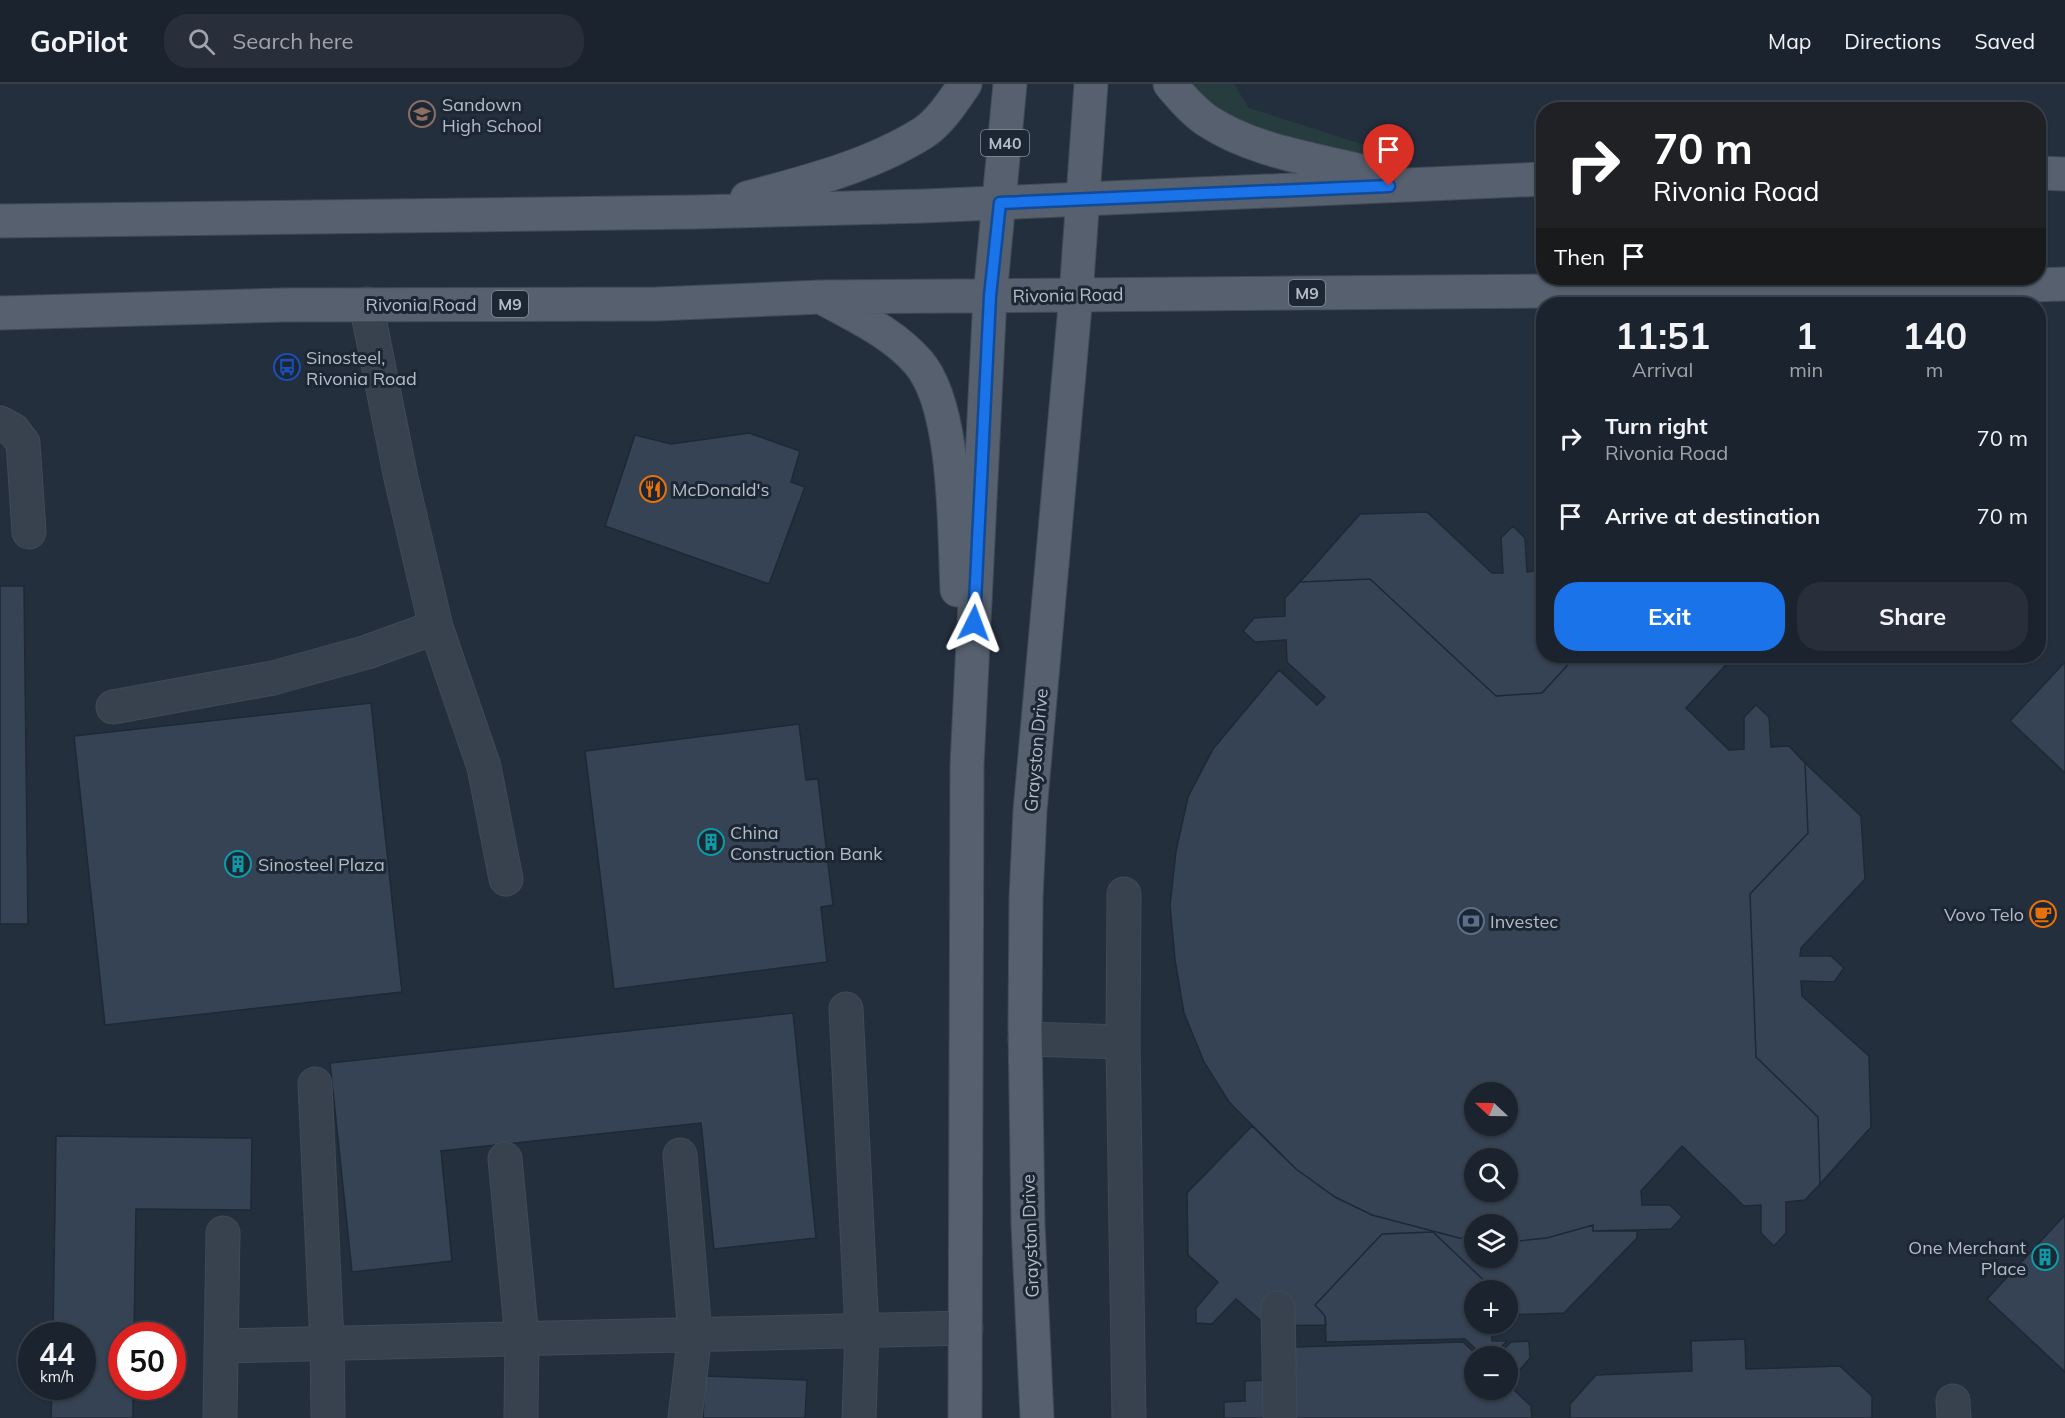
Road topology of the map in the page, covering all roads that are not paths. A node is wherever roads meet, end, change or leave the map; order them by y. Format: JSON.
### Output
{"nodes":[{"id":1,"x":965,"y":84,"type":"edge"},
{"id":2,"x":1010,"y":84,"type":"edge"},
{"id":3,"x":1091,"y":84,"type":"edge"},
{"id":4,"x":1170,"y":84,"type":"edge"},
{"id":5,"x":2046,"y":173,"type":"edge"},
{"id":6,"x":2065,"y":174,"type":"edge"},
{"id":7,"x":1536,"y":179,"type":"edge"},
{"id":8,"x":1412,"y":184,"type":"junction"},
{"id":9,"x":1082,"y":200,"type":"junction"},
{"id":10,"x":1000,"y":203,"type":"junction"},
{"id":11,"x":696,"y":212,"type":"junction"},
{"id":12,"x":0,"y":221,"type":"edge"},
{"id":13,"x":2065,"y":284,"type":"edge"},
{"id":14,"x":2028,"y":285,"type":"edge"},
{"id":15,"x":2046,"y":285,"type":"edge"},
{"id":16,"x":1076,"y":295,"type":"junction"},
{"id":17,"x":990,"y":296,"type":"junction"},
{"id":18,"x":821,"y":297,"type":"junction"},
{"id":19,"x":366,"y":304,"type":"junction"},
{"id":20,"x":0,"y":313,"type":"edge"},
{"id":21,"x":0,"y":423,"type":"edge"},
{"id":22,"x":29,"y":532,"type":"dead end"},
{"id":23,"x":436,"y":627,"type":"junction"},
{"id":24,"x":113,"y":707,"type":"dead end"},
{"id":25,"x":967,"y":765,"type":"junction"},
{"id":26,"x":506,"y":879,"type":"dead end"},
{"id":27,"x":1124,"y":894,"type":"dead end"},
{"id":28,"x":846,"y":1009,"type":"dead end"},
{"id":29,"x":1026,"y":1039,"type":"junction"},
{"id":30,"x":1122,"y":1042,"type":"junction"},
{"id":31,"x":315,"y":1084,"type":"dead end"},
{"id":32,"x":680,"y":1155,"type":"dead end"},
{"id":33,"x":505,"y":1159,"type":"dead end"},
{"id":34,"x":223,"y":1233,"type":"dead end"},
{"id":35,"x":1278,"y":1308,"type":"dead end"},
{"id":36,"x":966,"y":1328,"type":"junction"},
{"id":37,"x":862,"y":1330,"type":"junction"},
{"id":38,"x":695,"y":1334,"type":"junction"},
{"id":39,"x":522,"y":1338,"type":"junction"},
{"id":40,"x":327,"y":1343,"type":"junction"},
{"id":41,"x":221,"y":1346,"type":"junction"},
{"id":42,"x":220,"y":1418,"type":"edge"},
{"id":43,"x":328,"y":1418,"type":"edge"},
{"id":44,"x":521,"y":1418,"type":"edge"},
{"id":45,"x":685,"y":1418,"type":"edge"},
{"id":46,"x":859,"y":1418,"type":"edge"},
{"id":47,"x":965,"y":1418,"type":"edge"},
{"id":48,"x":1037,"y":1418,"type":"edge"},
{"id":49,"x":1129,"y":1418,"type":"edge"},
{"id":50,"x":1280,"y":1418,"type":"edge"}],
"edges":[{"from":1,"to":11,"type":"main road"},
{"from":2,"to":10,"type":"main road","number":"M40"},
{"from":3,"to":9,"type":"main road","name":"Grayston Drive"},
{"from":4,"to":8,"type":"main road"},
{"from":5,"to":6,"type":"main road"},
{"from":7,"to":8,"type":"main road"},
{"from":8,"to":9,"type":"main road"},
{"from":9,"to":10,"type":"main road"},
{"from":9,"to":16,"type":"main road","name":"Grayston Drive"},
{"from":10,"to":11,"type":"main road"},
{"from":10,"to":17,"type":"main road","number":"M40"},
{"from":11,"to":12,"type":"main road"},
{"from":13,"to":15,"type":"main road","name":"Rivonia Road","number":"M9"},
{"from":14,"to":16,"type":"main road","name":"Rivonia Road","number":"M9"},
{"from":16,"to":17,"type":"main road","name":"Rivonia Road","number":"M9"},
{"from":16,"to":29,"type":"main road","name":"Grayston Drive"},
{"from":17,"to":18,"type":"main road","name":"Rivonia Road","number":"M9"},
{"from":17,"to":25,"type":"main road","number":"M40"},
{"from":18,"to":19,"type":"main road","name":"Rivonia Road","number":"M9"},
{"from":18,"to":25,"type":"main road"},
{"from":19,"to":20,"type":"main road","name":"Rivonia Road","number":"M9"},
{"from":19,"to":23,"type":"lane"},
{"from":21,"to":22,"type":"lane"},
{"from":23,"to":24,"type":"lane"},
{"from":23,"to":26,"type":"lane"},
{"from":25,"to":36,"type":"main road","number":"M40"},
{"from":27,"to":30,"type":"lane"},
{"from":28,"to":37,"type":"lane"},
{"from":29,"to":30,"type":"lane"},
{"from":29,"to":48,"type":"main road","name":"Grayston Drive"},
{"from":30,"to":49,"type":"lane"},
{"from":31,"to":40,"type":"lane"},
{"from":32,"to":38,"type":"lane"},
{"from":33,"to":39,"type":"lane"},
{"from":34,"to":41,"type":"lane"},
{"from":35,"to":50,"type":"lane"},
{"from":36,"to":37,"type":"lane"},
{"from":36,"to":47,"type":"main road","number":"M40"},
{"from":37,"to":38,"type":"lane"},
{"from":37,"to":46,"type":"lane"},
{"from":38,"to":39,"type":"lane"},
{"from":38,"to":45,"type":"lane"},
{"from":39,"to":40,"type":"lane"},
{"from":39,"to":44,"type":"lane"},
{"from":40,"to":41,"type":"lane"},
{"from":40,"to":43,"type":"lane"},
{"from":41,"to":42,"type":"lane"}]}
